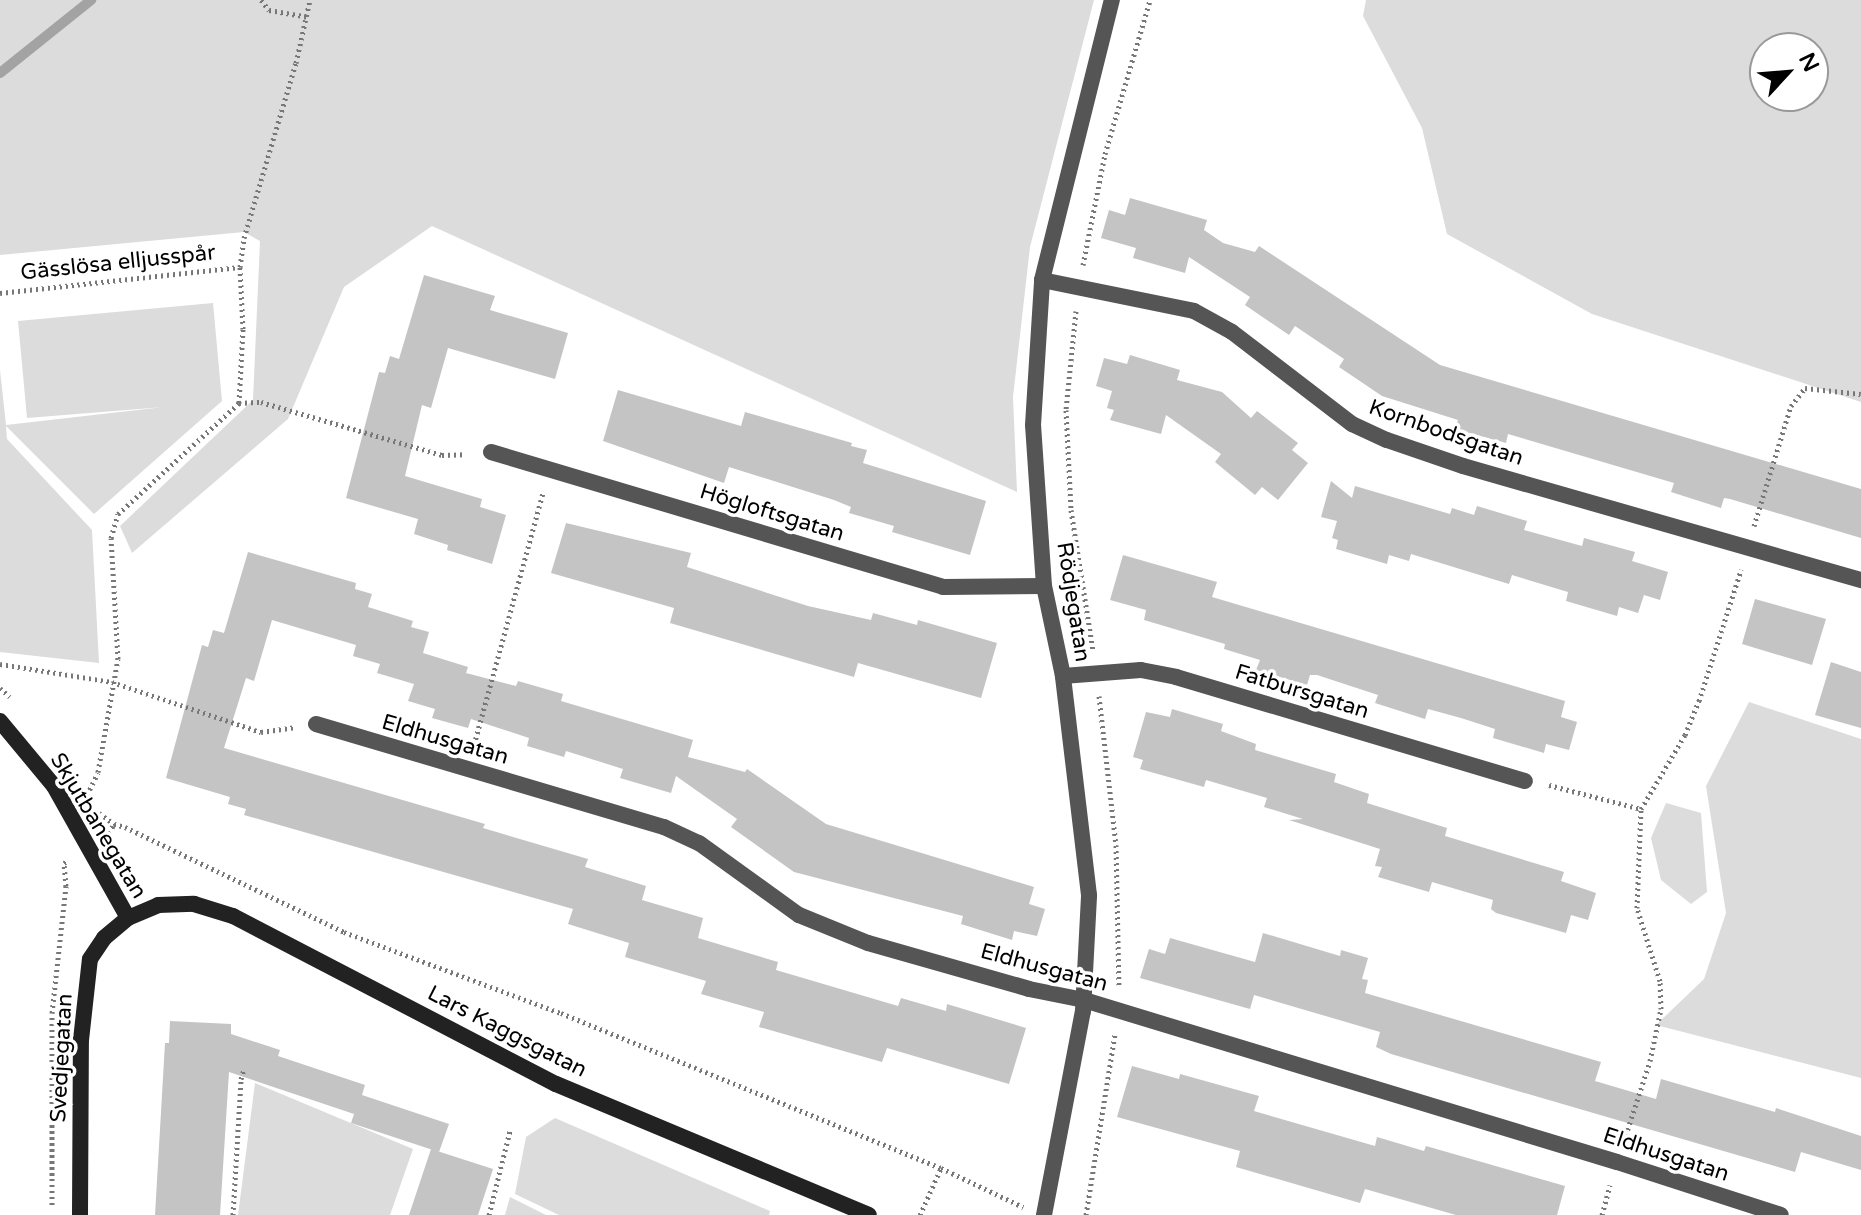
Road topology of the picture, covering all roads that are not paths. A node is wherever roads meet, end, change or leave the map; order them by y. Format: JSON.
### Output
{"nodes":[{"id":1,"x":1112,"y":0,"type":"edge"},
{"id":2,"x":1042,"y":280,"type":"junction"},
{"id":3,"x":491,"y":452,"type":"road end"},
{"id":4,"x":1861,"y":580,"type":"edge"},
{"id":5,"x":1044,"y":586,"type":"junction"},
{"id":6,"x":1063,"y":676,"type":"junction"},
{"id":7,"x":0,"y":721,"type":"edge"},
{"id":8,"x":316,"y":724,"type":"road end"},
{"id":9,"x":1525,"y":781,"type":"road end"},
{"id":10,"x":128,"y":918,"type":"junction"},
{"id":11,"x":1084,"y":1000,"type":"junction"},
{"id":12,"x":80,"y":1215,"type":"edge"},
{"id":13,"x":869,"y":1215,"type":"edge"},
{"id":14,"x":1044,"y":1215,"type":"edge"},
{"id":15,"x":1781,"y":1215,"type":"edge"}],
"edges":[{"from":1,"to":2,"type":"street","name":"Rödjegatan"},
{"from":2,"to":4,"type":"street","name":"Kornbodsgatan"},
{"from":2,"to":5,"type":"street","name":"Rödjegatan"},
{"from":3,"to":5,"type":"street","name":"Högloftsgatan"},
{"from":5,"to":6,"type":"street","name":"Rödjegatan"},
{"from":6,"to":9,"type":"street","name":"Fatbursgatan"},
{"from":6,"to":11,"type":"street","name":"Rödjegatan"},
{"from":7,"to":10,"type":"street","name":"Skjutbanegatan"},
{"from":8,"to":11,"type":"street","name":"Eldhusgatan"},
{"from":10,"to":12,"type":"street","name":"Svedjegatan"},
{"from":10,"to":13,"type":"street","name":"Lars Kaggsgatan"},
{"from":11,"to":14,"type":"street","name":"Rödjegatan"},
{"from":11,"to":15,"type":"street","name":"Eldhusgatan"}]}
